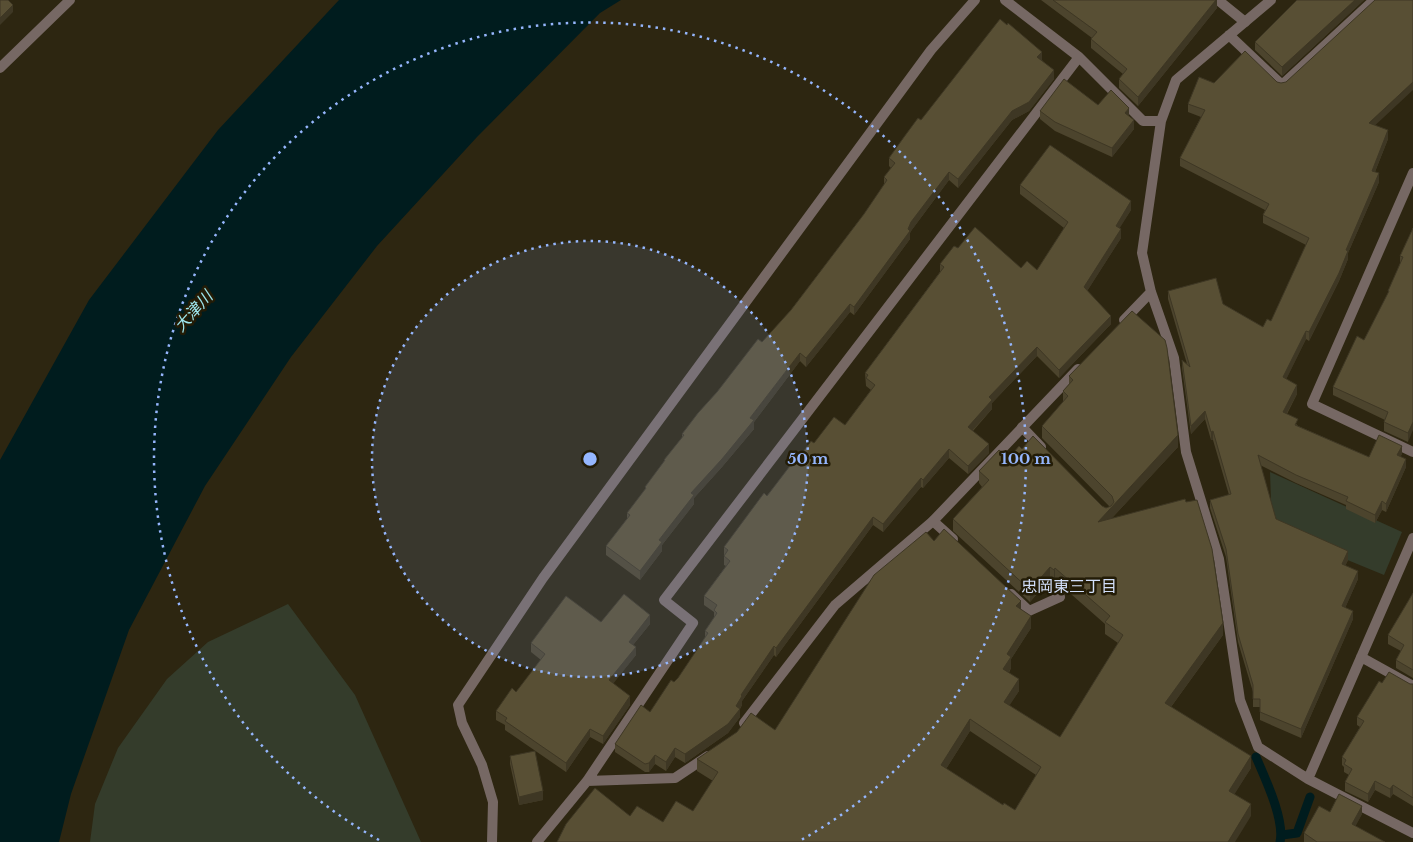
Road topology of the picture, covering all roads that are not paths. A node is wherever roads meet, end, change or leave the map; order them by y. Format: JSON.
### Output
{"nodes":[{"id":1,"x":70,"y":0,"type":"edge"},
{"id":2,"x":974,"y":0,"type":"edge"},
{"id":3,"x":1006,"y":0,"type":"edge"},
{"id":4,"x":1218,"y":0,"type":"edge"},
{"id":5,"x":1271,"y":0,"type":"edge"},
{"id":6,"x":1374,"y":0,"type":"edge"},
{"id":7,"x":1245,"y":22,"type":"junction"},
{"id":8,"x":1229,"y":35,"type":"junction"},
{"id":9,"x":1079,"y":57,"type":"junction"},
{"id":10,"x":0,"y":68,"type":"edge"},
{"id":11,"x":1161,"y":121,"type":"junction"},
{"id":12,"x":1413,"y":173,"type":"edge"},
{"id":13,"x":1151,"y":292,"type":"junction"},
{"id":14,"x":1117,"y":328,"type":"edge"},
{"id":15,"x":1083,"y":363,"type":"edge"},
{"id":16,"x":1022,"y":427,"type":"junction"},
{"id":17,"x":1413,"y":452,"type":"edge"},
{"id":18,"x":1048,"y":454,"type":"edge"},
{"id":19,"x":934,"y":521,"type":"junction"},
{"id":20,"x":1413,"y":538,"type":"edge"},
{"id":21,"x":961,"y":546,"type":"edge"},
{"id":22,"x":1002,"y":585,"type":"edge"},
{"id":23,"x":1060,"y":597,"type":"dead end"},
{"id":24,"x":1361,"y":657,"type":"junction"},
{"id":25,"x":1413,"y":686,"type":"edge"},
{"id":26,"x":739,"y":730,"type":"edge"},
{"id":27,"x":718,"y":748,"type":"edge"},
{"id":28,"x":1308,"y":779,"type":"junction"},
{"id":29,"x":587,"y":781,"type":"junction"},
{"id":30,"x":1413,"y":833,"type":"edge"},
{"id":31,"x":492,"y":842,"type":"edge"},
{"id":32,"x":537,"y":842,"type":"edge"}],
"edges":[{"from":1,"to":10,"type":"street"},
{"from":2,"to":31,"type":"street"},
{"from":3,"to":9,"type":"street"},
{"from":4,"to":7,"type":"street"},
{"from":5,"to":7,"type":"street"},
{"from":6,"to":8,"type":"street"},
{"from":7,"to":8,"type":"street"},
{"from":8,"to":11,"type":"street"},
{"from":9,"to":11,"type":"street"},
{"from":9,"to":29,"type":"street"},
{"from":11,"to":13,"type":"street"},
{"from":12,"to":17,"type":"street"},
{"from":13,"to":14,"type":"street"},
{"from":13,"to":28,"type":"street"},
{"from":15,"to":16,"type":"street"},
{"from":16,"to":18,"type":"street"},
{"from":16,"to":19,"type":"street"},
{"from":19,"to":21,"type":"street"},
{"from":19,"to":26,"type":"street"},
{"from":20,"to":24,"type":"street"},
{"from":22,"to":23,"type":"street"},
{"from":24,"to":25,"type":"street"},
{"from":24,"to":28,"type":"street"},
{"from":27,"to":29,"type":"street"},
{"from":28,"to":30,"type":"street"},
{"from":29,"to":32,"type":"street"}]}
